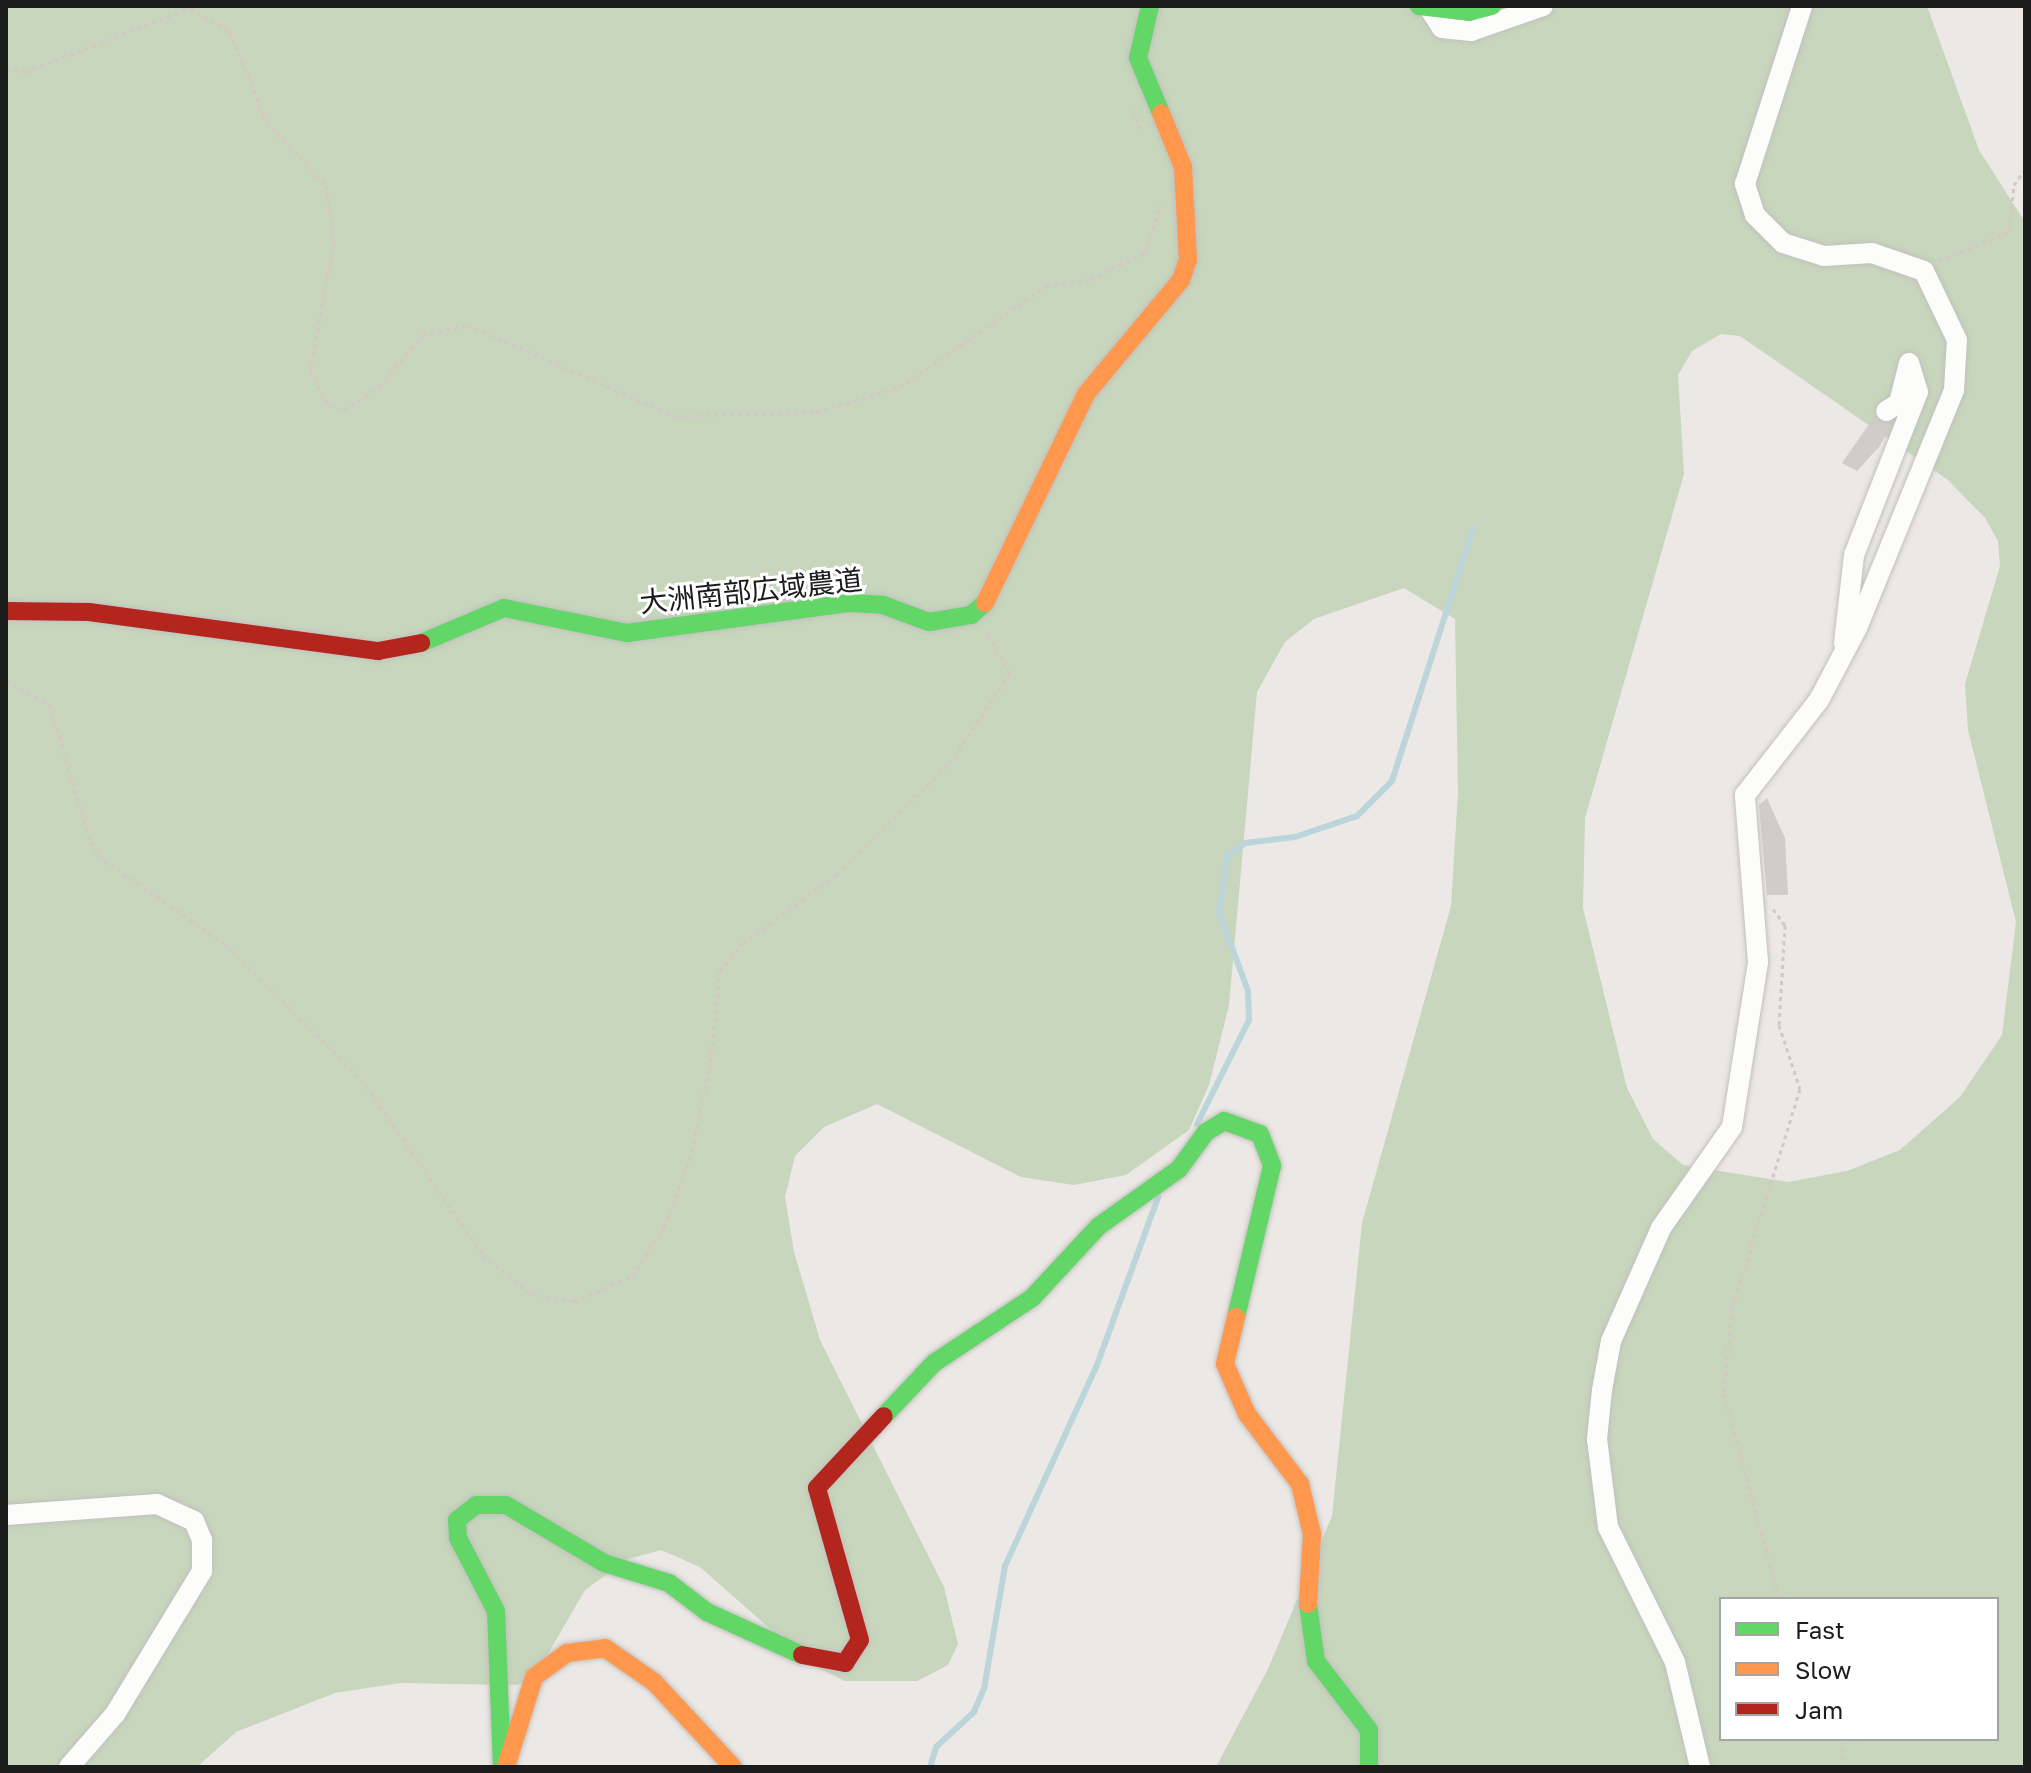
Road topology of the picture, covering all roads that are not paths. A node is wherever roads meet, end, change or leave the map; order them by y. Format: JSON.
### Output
{"nodes":[{"id":1,"x":1150,"y":6,"type":"edge"},
{"id":2,"x":1492,"y":6,"type":"edge"},
{"id":3,"x":1543,"y":6,"type":"edge"},
{"id":4,"x":1802,"y":6,"type":"edge"},
{"id":5,"x":1425,"y":8,"type":"edge"},
{"id":6,"x":1886,"y":411,"type":"dead end"},
{"id":7,"x":6,"y":611,"type":"edge"},
{"id":8,"x":1843,"y":655,"type":"junction"},
{"id":9,"x":6,"y":1515,"type":"edge"},
{"id":10,"x":69,"y":1767,"type":"edge"},
{"id":11,"x":504,"y":1767,"type":"edge"},
{"id":12,"x":733,"y":1767,"type":"edge"},
{"id":13,"x":1369,"y":1767,"type":"edge"},
{"id":14,"x":1700,"y":1767,"type":"edge"}],
"edges":[{"from":1,"to":7,"type":"street","name":"大洲南部広域農道"},
{"from":2,"to":5,"type":"street"},
{"from":3,"to":5,"type":"street"},
{"from":4,"to":8,"type":"street"},
{"from":6,"to":8,"type":"street"},
{"from":8,"to":14,"type":"street"},
{"from":9,"to":10,"type":"street"},
{"from":11,"to":12,"type":"street"},
{"from":11,"to":13,"type":"street"}]}
